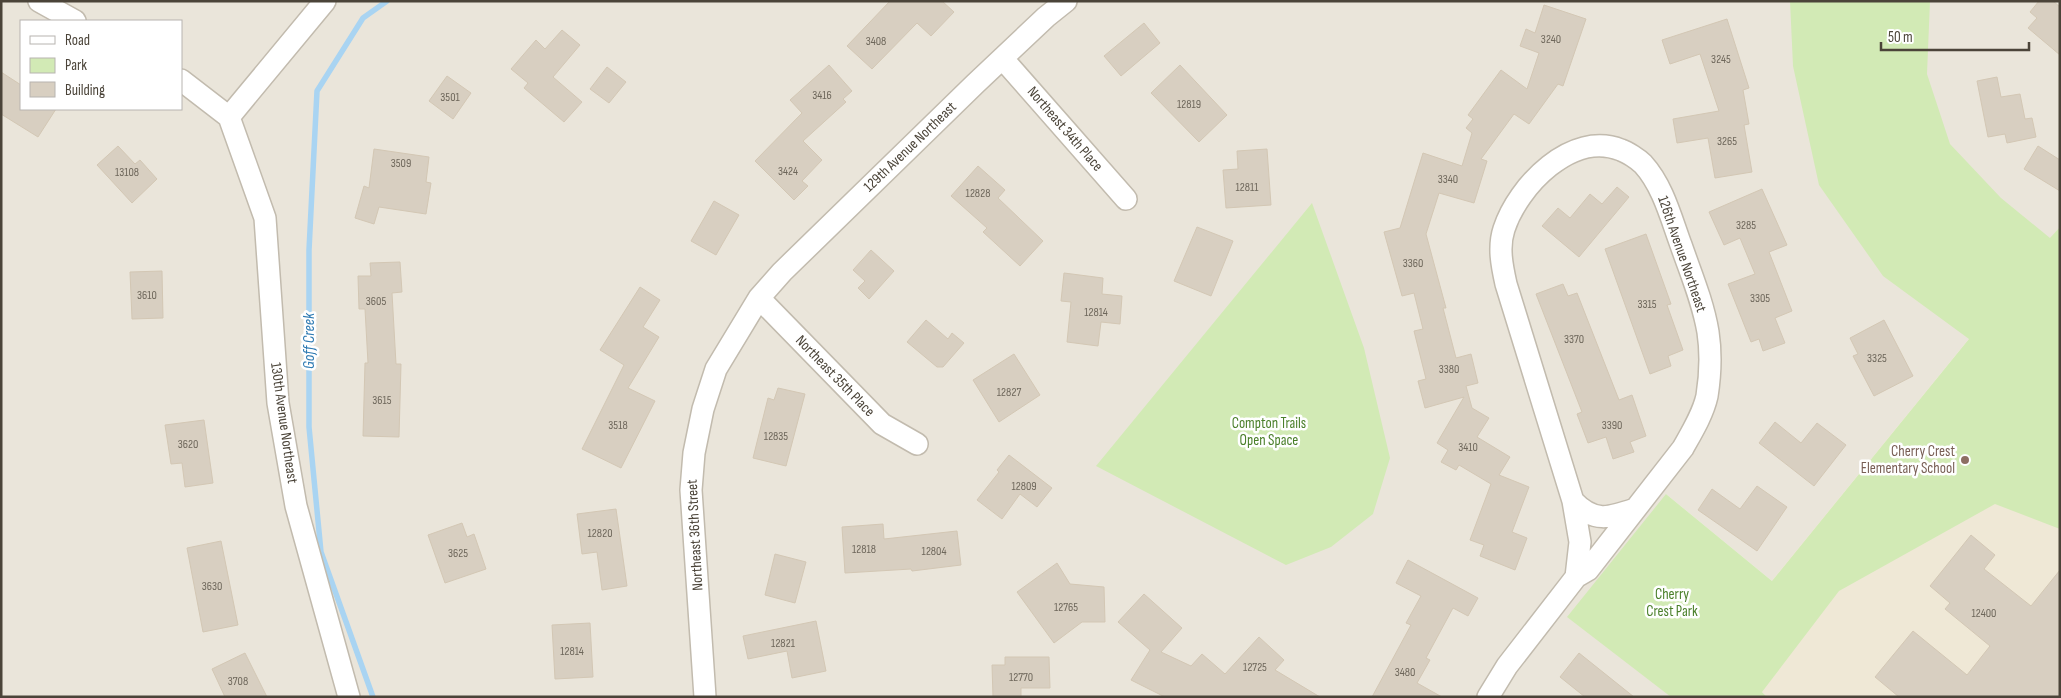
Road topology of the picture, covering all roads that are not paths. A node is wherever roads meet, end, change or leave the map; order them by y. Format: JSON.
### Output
{"nodes":[{"id":1,"x":39,"y":1,"type":"edge"},
{"id":2,"x":325,"y":1,"type":"edge"},
{"id":3,"x":1066,"y":1,"type":"edge"},
{"id":4,"x":73,"y":20,"type":"edge"},
{"id":5,"x":1004,"y":59,"type":"junction"},
{"id":6,"x":182,"y":81,"type":"edge"},
{"id":7,"x":229,"y":117,"type":"junction"},
{"id":8,"x":1126,"y":199,"type":"dead end"},
{"id":9,"x":759,"y":298,"type":"junction"},
{"id":10,"x":917,"y":444,"type":"dead end"},
{"id":11,"x":1573,"y":501,"type":"junction"},
{"id":12,"x":1635,"y":509,"type":"junction"},
{"id":13,"x":1576,"y":578,"type":"junction"},
{"id":14,"x":349,"y":697,"type":"edge"},
{"id":15,"x":705,"y":697,"type":"edge"},
{"id":16,"x":1488,"y":697,"type":"edge"}],
"edges":[{"from":1,"to":4,"type":"street"},
{"from":2,"to":7,"type":"street"},
{"from":3,"to":5,"type":"street","name":"129th Avenue Northeast"},
{"from":5,"to":8,"type":"street","name":"Northeast 34th Place"},
{"from":5,"to":9,"type":"street","name":"129th Avenue Northeast"},
{"from":6,"to":7,"type":"street"},
{"from":7,"to":14,"type":"street","name":"130th Avenue Northeast"},
{"from":9,"to":10,"type":"street","name":"Northeast 35th Place"},
{"from":9,"to":15,"type":"street","name":"Northeast 36th Street"},
{"from":11,"to":12,"type":"street"},
{"from":11,"to":12,"type":"street","name":"126th Avenue Northeast"},
{"from":11,"to":13,"type":"street","name":"126th Avenue Northeast"},
{"from":12,"to":13,"type":"street","name":"126th Avenue Northeast"},
{"from":13,"to":16,"type":"street","name":"126th Avenue Northeast"}]}
